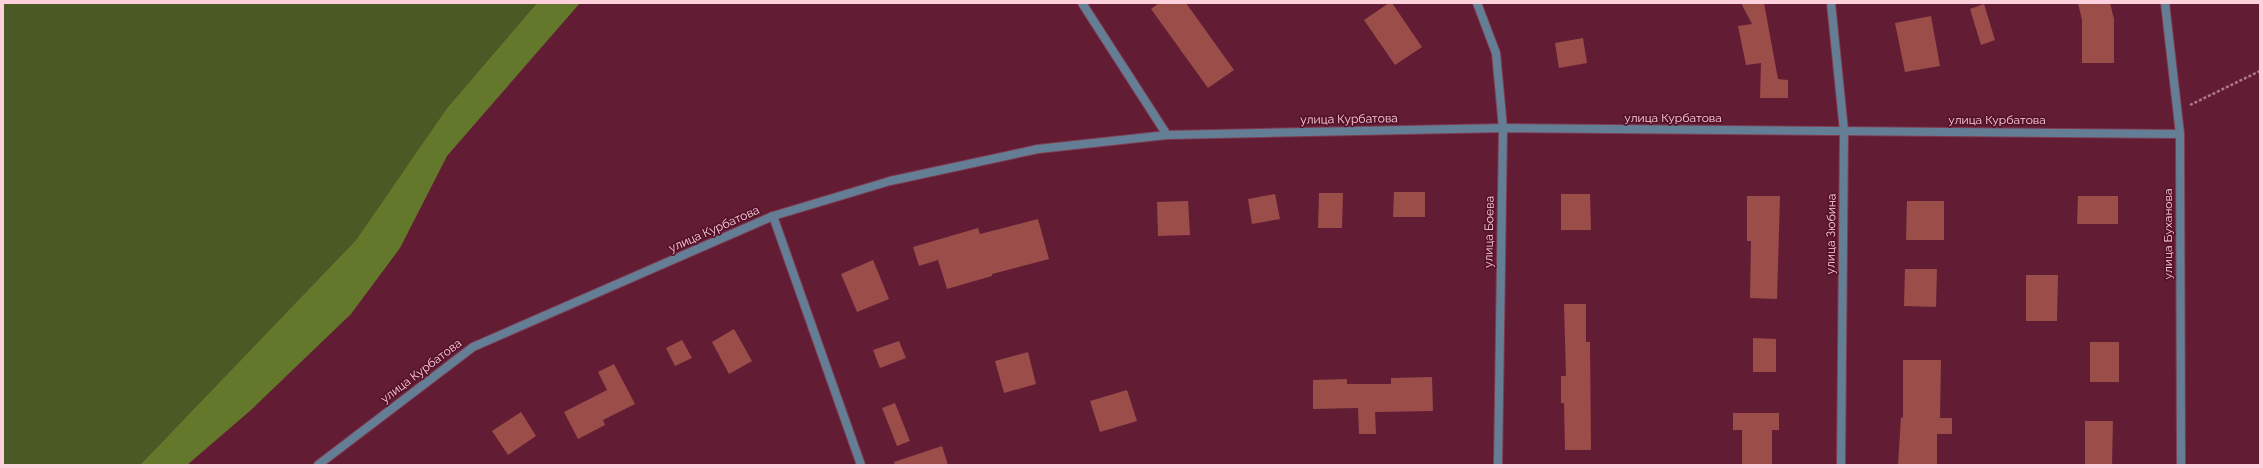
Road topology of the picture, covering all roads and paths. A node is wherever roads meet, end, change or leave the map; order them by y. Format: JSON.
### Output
{"nodes":[{"id":1,"x":1082,"y":3,"type":"edge"},
{"id":2,"x":1477,"y":3,"type":"edge"},
{"id":3,"x":1831,"y":3,"type":"edge"},
{"id":4,"x":2165,"y":3,"type":"edge"},
{"id":5,"x":2260,"y":71,"type":"edge"},
{"id":6,"x":2177,"y":112,"type":"junction"},
{"id":7,"x":1503,"y":128,"type":"junction"},
{"id":8,"x":1844,"y":131,"type":"junction"},
{"id":9,"x":2180,"y":134,"type":"junction"},
{"id":10,"x":1167,"y":135,"type":"junction"},
{"id":11,"x":773,"y":216,"type":"junction"},
{"id":12,"x":318,"y":465,"type":"edge"},
{"id":13,"x":861,"y":465,"type":"edge"},
{"id":14,"x":1498,"y":465,"type":"edge"},
{"id":15,"x":1841,"y":465,"type":"edge"},
{"id":16,"x":2182,"y":465,"type":"edge"}],
"edges":[{"from":1,"to":10,"type":"street"},
{"from":2,"to":7,"type":"street","name":"улица Боева"},
{"from":3,"to":8,"type":"street","name":"улица Зюбина"},
{"from":4,"to":6,"type":"street","name":"улица Буханова"},
{"from":5,"to":6,"type":"path"},
{"from":6,"to":9,"type":"street","name":"улица Буханова"},
{"from":7,"to":8,"type":"street","name":"улица Курбатова"},
{"from":7,"to":10,"type":"street","name":"улица Курбатова"},
{"from":7,"to":14,"type":"street","name":"улица Боева"},
{"from":8,"to":9,"type":"street","name":"улица Курбатова"},
{"from":8,"to":15,"type":"street","name":"улица Зюбина"},
{"from":9,"to":16,"type":"street","name":"улица Буханова"},
{"from":10,"to":11,"type":"street","name":"улица Курбатова"},
{"from":11,"to":12,"type":"street","name":"улица Курбатова"},
{"from":11,"to":13,"type":"street"}]}
